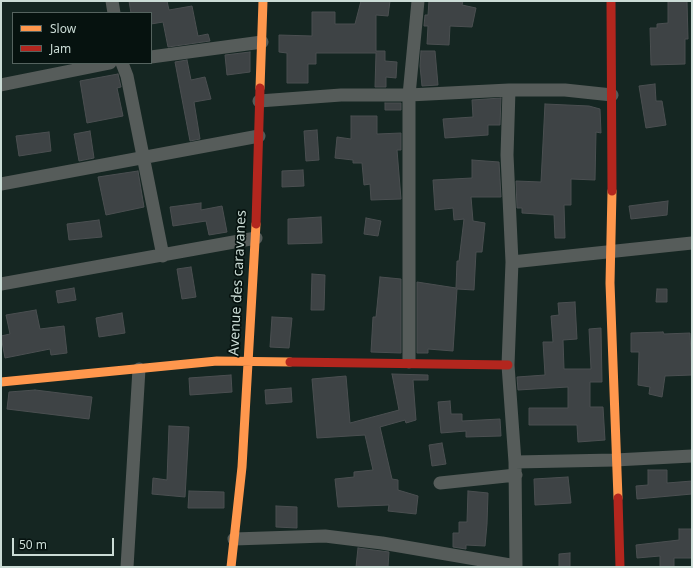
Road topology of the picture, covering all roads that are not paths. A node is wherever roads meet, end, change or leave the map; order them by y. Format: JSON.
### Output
{"nodes":[{"id":1,"x":112,"y":1,"type":"edge"},
{"id":2,"x":263,"y":1,"type":"edge"},
{"id":3,"x":418,"y":1,"type":"edge"},
{"id":4,"x":611,"y":1,"type":"edge"},
{"id":5,"x":114,"y":12,"type":"edge"},
{"id":6,"x":262,"y":42,"type":"junction"},
{"id":7,"x":152,"y":57,"type":"edge"},
{"id":8,"x":105,"y":64,"type":"edge"},
{"id":9,"x":122,"y":64,"type":"edge"},
{"id":10,"x":1,"y":85,"type":"edge"},
{"id":11,"x":509,"y":90,"type":"junction"},
{"id":12,"x":409,"y":95,"type":"junction"},
{"id":13,"x":612,"y":95,"type":"junction"},
{"id":14,"x":259,"y":101,"type":"junction"},
{"id":15,"x":259,"y":136,"type":"junction"},
{"id":16,"x":143,"y":158,"type":"junction"},
{"id":17,"x":1,"y":184,"type":"edge"},
{"id":18,"x":256,"y":238,"type":"junction"},
{"id":19,"x":692,"y":243,"type":"edge"},
{"id":20,"x":612,"y":251,"type":"junction"},
{"id":21,"x":162,"y":256,"type":"junction"},
{"id":22,"x":512,"y":262,"type":"junction"},
{"id":23,"x":1,"y":284,"type":"edge"},
{"id":24,"x":248,"y":362,"type":"junction"},
{"id":25,"x":409,"y":362,"type":"junction"},
{"id":26,"x":508,"y":365,"type":"junction"},
{"id":27,"x":139,"y":369,"type":"junction"},
{"id":28,"x":1,"y":382,"type":"edge"},
{"id":29,"x":692,"y":456,"type":"edge"},
{"id":30,"x":615,"y":460,"type":"junction"},
{"id":31,"x":515,"y":462,"type":"junction"},
{"id":32,"x":516,"y":475,"type":"junction"},
{"id":33,"x":440,"y":483,"type":"dead end"},
{"id":34,"x":234,"y":539,"type":"junction"},
{"id":35,"x":516,"y":566,"type":"edge"},
{"id":36,"x":127,"y":567,"type":"edge"},
{"id":37,"x":231,"y":567,"type":"edge"},
{"id":38,"x":620,"y":567,"type":"edge"}],
"edges":[{"from":1,"to":5,"type":"street"},
{"from":2,"to":6,"type":"street","name":"Avenue des caravanes"},
{"from":3,"to":12,"type":"street"},
{"from":4,"to":13,"type":"street"},
{"from":6,"to":7,"type":"street"},
{"from":6,"to":14,"type":"street","name":"Avenue des caravanes"},
{"from":8,"to":10,"type":"street"},
{"from":9,"to":16,"type":"street"},
{"from":11,"to":12,"type":"street"},
{"from":11,"to":13,"type":"street"},
{"from":11,"to":22,"type":"street"},
{"from":12,"to":14,"type":"street"},
{"from":12,"to":25,"type":"street"},
{"from":13,"to":20,"type":"street"},
{"from":14,"to":15,"type":"street","name":"Avenue des caravanes"},
{"from":15,"to":16,"type":"street"},
{"from":15,"to":18,"type":"street","name":"Avenue des caravanes"},
{"from":16,"to":17,"type":"street"},
{"from":16,"to":21,"type":"street"},
{"from":18,"to":21,"type":"street"},
{"from":18,"to":24,"type":"street","name":"Avenue des caravanes"},
{"from":19,"to":20,"type":"street"},
{"from":20,"to":22,"type":"street"},
{"from":20,"to":30,"type":"street"},
{"from":21,"to":23,"type":"street"},
{"from":22,"to":26,"type":"street"},
{"from":24,"to":25,"type":"street"},
{"from":24,"to":27,"type":"street"},
{"from":24,"to":34,"type":"street","name":"Avenue des caravanes"},
{"from":25,"to":26,"type":"street"},
{"from":26,"to":31,"type":"street"},
{"from":27,"to":28,"type":"street"},
{"from":27,"to":36,"type":"street"},
{"from":29,"to":30,"type":"street"},
{"from":30,"to":31,"type":"street"},
{"from":30,"to":38,"type":"street"},
{"from":31,"to":32,"type":"street"},
{"from":32,"to":33,"type":"street"},
{"from":32,"to":35,"type":"street"},
{"from":34,"to":35,"type":"street"},
{"from":34,"to":37,"type":"street","name":"Avenue des caravanes"}]}
